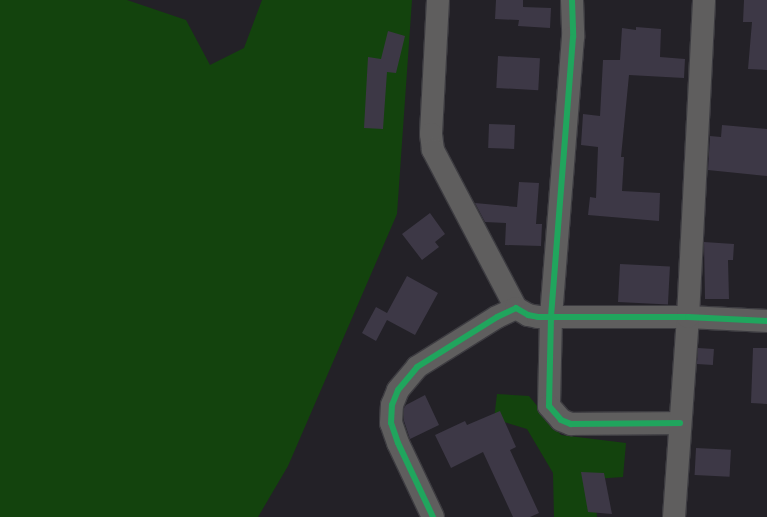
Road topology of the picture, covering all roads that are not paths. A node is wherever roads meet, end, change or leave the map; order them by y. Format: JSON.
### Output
{"nodes":[{"id":1,"x":438,"y":0,"type":"edge"},
{"id":2,"x":572,"y":0,"type":"edge"},
{"id":3,"x":704,"y":0,"type":"edge"},
{"id":4,"x":516,"y":308,"type":"junction"},
{"id":5,"x":552,"y":317,"type":"junction"},
{"id":6,"x":688,"y":317,"type":"junction"},
{"id":7,"x":767,"y":321,"type":"edge"},
{"id":8,"x":680,"y":423,"type":"junction"},
{"id":9,"x":433,"y":517,"type":"edge"},
{"id":10,"x":674,"y":517,"type":"edge"}],
"edges":[{"from":1,"to":4,"type":"street"},
{"from":2,"to":5,"type":"street"},
{"from":3,"to":6,"type":"street"},
{"from":4,"to":5,"type":"street"},
{"from":4,"to":9,"type":"street"},
{"from":5,"to":6,"type":"street"},
{"from":5,"to":8,"type":"street"},
{"from":6,"to":7,"type":"street"},
{"from":6,"to":8,"type":"street"},
{"from":8,"to":10,"type":"street"}]}
